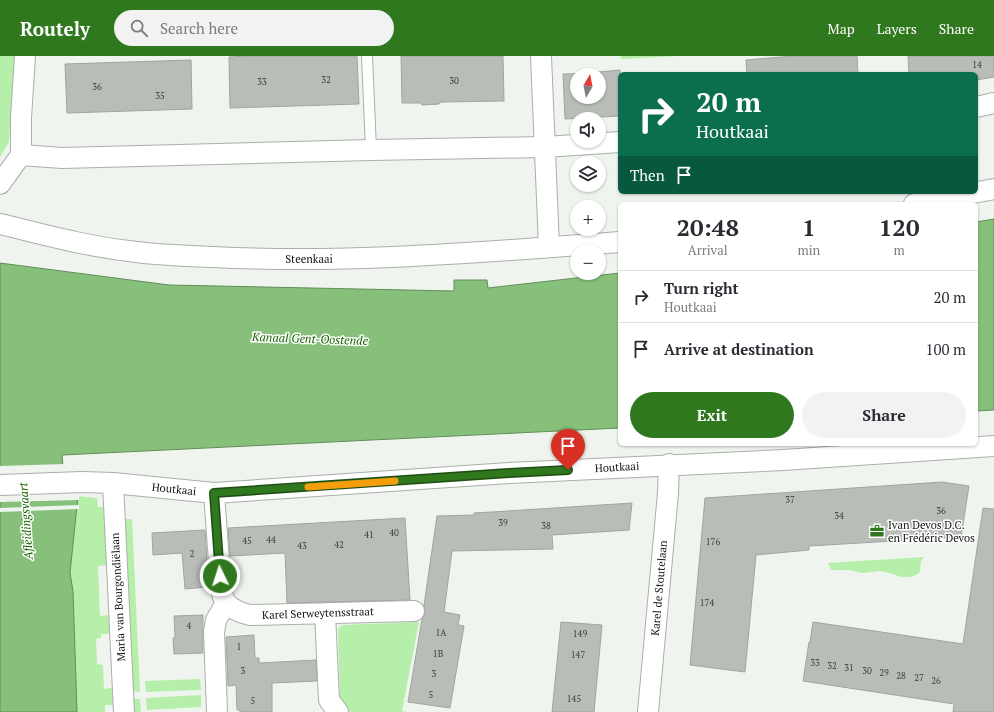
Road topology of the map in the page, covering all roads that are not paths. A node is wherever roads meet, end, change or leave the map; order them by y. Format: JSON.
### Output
{"nodes":[{"id":1,"x":25,"y":56,"type":"edge"},
{"id":2,"x":367,"y":56,"type":"edge"},
{"id":3,"x":541,"y":56,"type":"edge"},
{"id":4,"x":994,"y":103,"type":"edge"},
{"id":5,"x":978,"y":107,"type":"edge"},
{"id":6,"x":618,"y":142,"type":"edge"},
{"id":7,"x":545,"y":147,"type":"junction"},
{"id":8,"x":371,"y":150,"type":"junction"},
{"id":9,"x":21,"y":155,"type":"junction"},
{"id":10,"x":0,"y":184,"type":"edge"},
{"id":11,"x":994,"y":189,"type":"edge"},
{"id":12,"x":978,"y":192,"type":"edge"},
{"id":13,"x":967,"y":194,"type":"edge"},
{"id":14,"x":925,"y":202,"type":"edge"},
{"id":15,"x":0,"y":224,"type":"edge"},
{"id":16,"x":618,"y":242,"type":"edge"},
{"id":17,"x":549,"y":247,"type":"junction"},
{"id":18,"x":994,"y":446,"type":"edge"},
{"id":19,"x":669,"y":464,"type":"junction"},
{"id":20,"x":113,"y":483,"type":"junction"},
{"id":21,"x":0,"y":485,"type":"edge"},
{"id":22,"x":214,"y":493,"type":"junction"},
{"id":23,"x":226,"y":603,"type":"junction"},
{"id":24,"x":414,"y":610,"type":"dead end"},
{"id":25,"x":325,"y":613,"type":"junction"},
{"id":26,"x":124,"y":712,"type":"edge"},
{"id":27,"x":217,"y":712,"type":"edge"},
{"id":28,"x":338,"y":712,"type":"edge"},
{"id":29,"x":648,"y":712,"type":"edge"}],
"edges":[{"from":1,"to":9,"type":"street"},
{"from":2,"to":8,"type":"lane"},
{"from":3,"to":7,"type":"street"},
{"from":4,"to":5,"type":"street"},
{"from":6,"to":7,"type":"street"},
{"from":7,"to":8,"type":"street"},
{"from":7,"to":17,"type":"street"},
{"from":8,"to":9,"type":"street"},
{"from":9,"to":10,"type":"street"},
{"from":11,"to":12,"type":"street"},
{"from":13,"to":14,"type":"street"},
{"from":15,"to":17,"type":"street","name":"Steenkaai"},
{"from":16,"to":17,"type":"street","name":"Steenkaai"},
{"from":18,"to":19,"type":"street","name":"Houtkaai"},
{"from":19,"to":22,"type":"street","name":"Houtkaai"},
{"from":19,"to":29,"type":"street","name":"Karel de Stoutelaan"},
{"from":20,"to":21,"type":"street","name":"Houtkaai"},
{"from":20,"to":22,"type":"street","name":"Houtkaai"},
{"from":20,"to":26,"type":"street","name":"Maria van Bourgondiëlaan"},
{"from":22,"to":23,"type":"street"},
{"from":23,"to":25,"type":"street","name":"Karel Serweytensstraat"},
{"from":23,"to":27,"type":"street"},
{"from":24,"to":25,"type":"street","name":"Karel Serweytensstraat"},
{"from":25,"to":28,"type":"street"}]}
